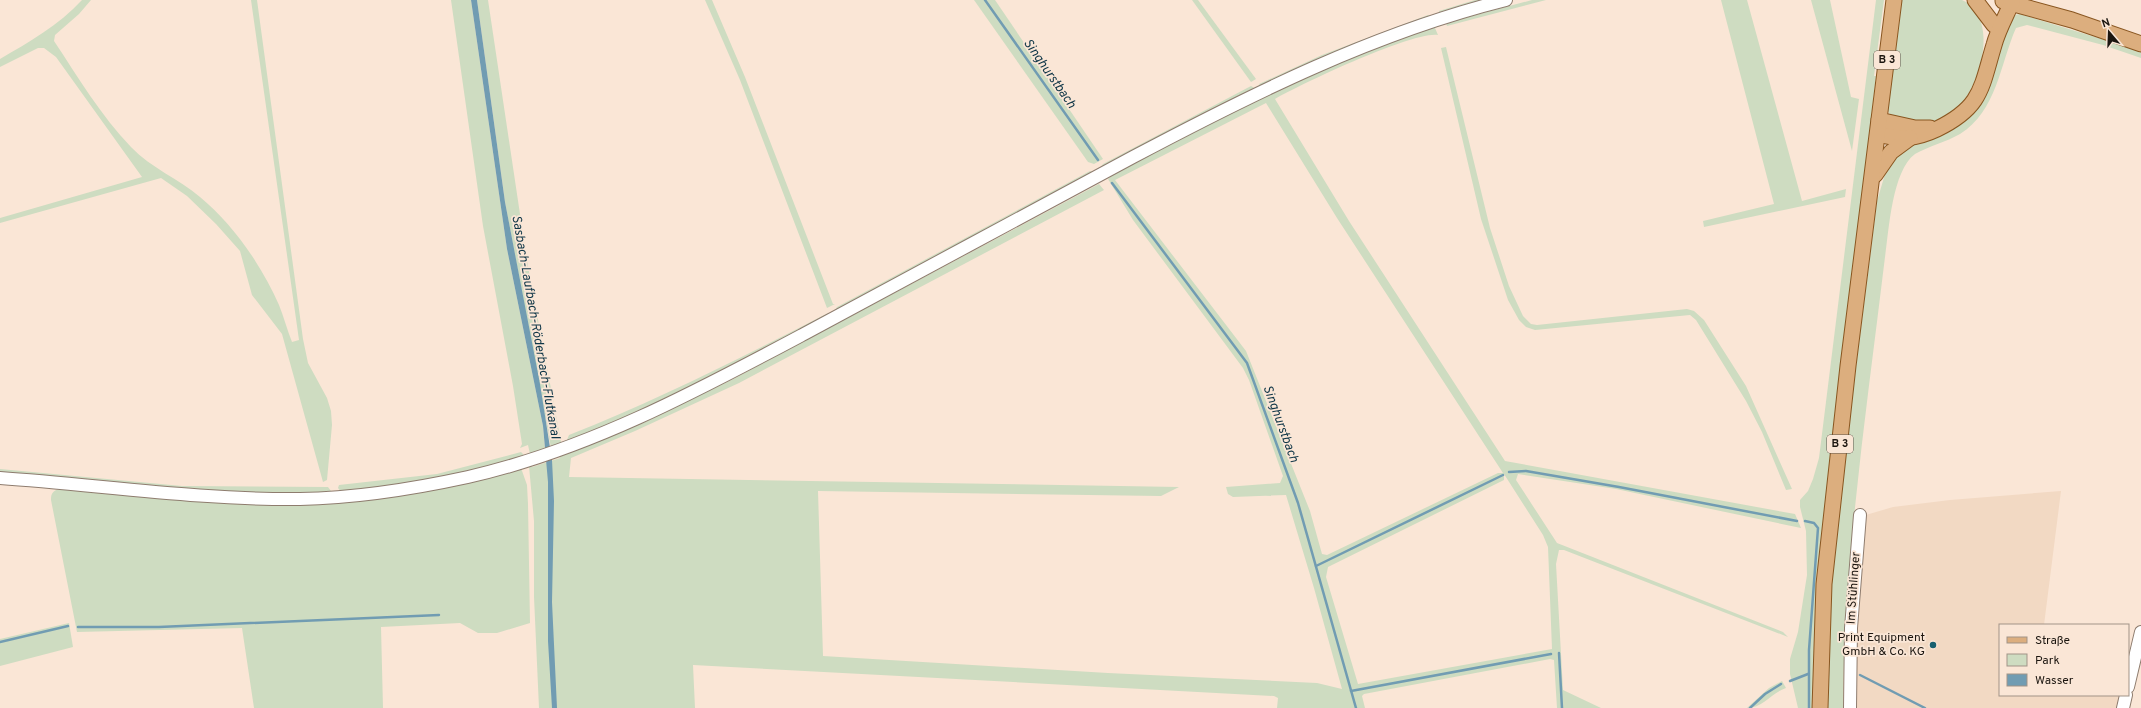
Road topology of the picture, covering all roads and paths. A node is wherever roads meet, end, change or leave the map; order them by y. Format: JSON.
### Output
{"nodes":[{"id":1,"x":1506,"y":0,"type":"edge"},
{"id":2,"x":1894,"y":0,"type":"edge"},
{"id":3,"x":1975,"y":0,"type":"edge"},
{"id":4,"x":2006,"y":1,"type":"edge"},
{"id":5,"x":1994,"y":25,"type":"junction"},
{"id":6,"x":1994,"y":44,"type":"junction"},
{"id":7,"x":2141,"y":44,"type":"edge"},
{"id":8,"x":1879,"y":127,"type":"junction"},
{"id":9,"x":1939,"y":128,"type":"junction"},
{"id":10,"x":1910,"y":138,"type":"junction"},
{"id":11,"x":1871,"y":181,"type":"junction"},
{"id":12,"x":0,"y":478,"type":"edge"},
{"id":13,"x":1860,"y":515,"type":"dead end"},
{"id":14,"x":2141,"y":632,"type":"edge"},
{"id":15,"x":2129,"y":683,"type":"edge"},
{"id":16,"x":2126,"y":696,"type":"edge"},
{"id":17,"x":1820,"y":708,"type":"edge"},
{"id":18,"x":1850,"y":708,"type":"edge"},
{"id":19,"x":2123,"y":708,"type":"edge"}],
"edges":[{"from":1,"to":12,"type":"street"},
{"from":2,"to":8,"type":"main road","number":"B 3"},
{"from":3,"to":5,"type":"main road"},
{"from":4,"to":5,"type":"main road"},
{"from":4,"to":6,"type":"main road"},
{"from":4,"to":7,"type":"main road"},
{"from":5,"to":6,"type":"main road"},
{"from":6,"to":9,"type":"main road"},
{"from":8,"to":9,"type":"main road"},
{"from":8,"to":10,"type":"main road"},
{"from":8,"to":11,"type":"main road","number":"B 3"},
{"from":9,"to":10,"type":"main road"},
{"from":10,"to":11,"type":"main road"},
{"from":11,"to":17,"type":"main road","number":"B 3"},
{"from":13,"to":18,"type":"street","name":"Im Stühlinger"},
{"from":14,"to":15,"type":"street"},
{"from":16,"to":19,"type":"street"}]}
